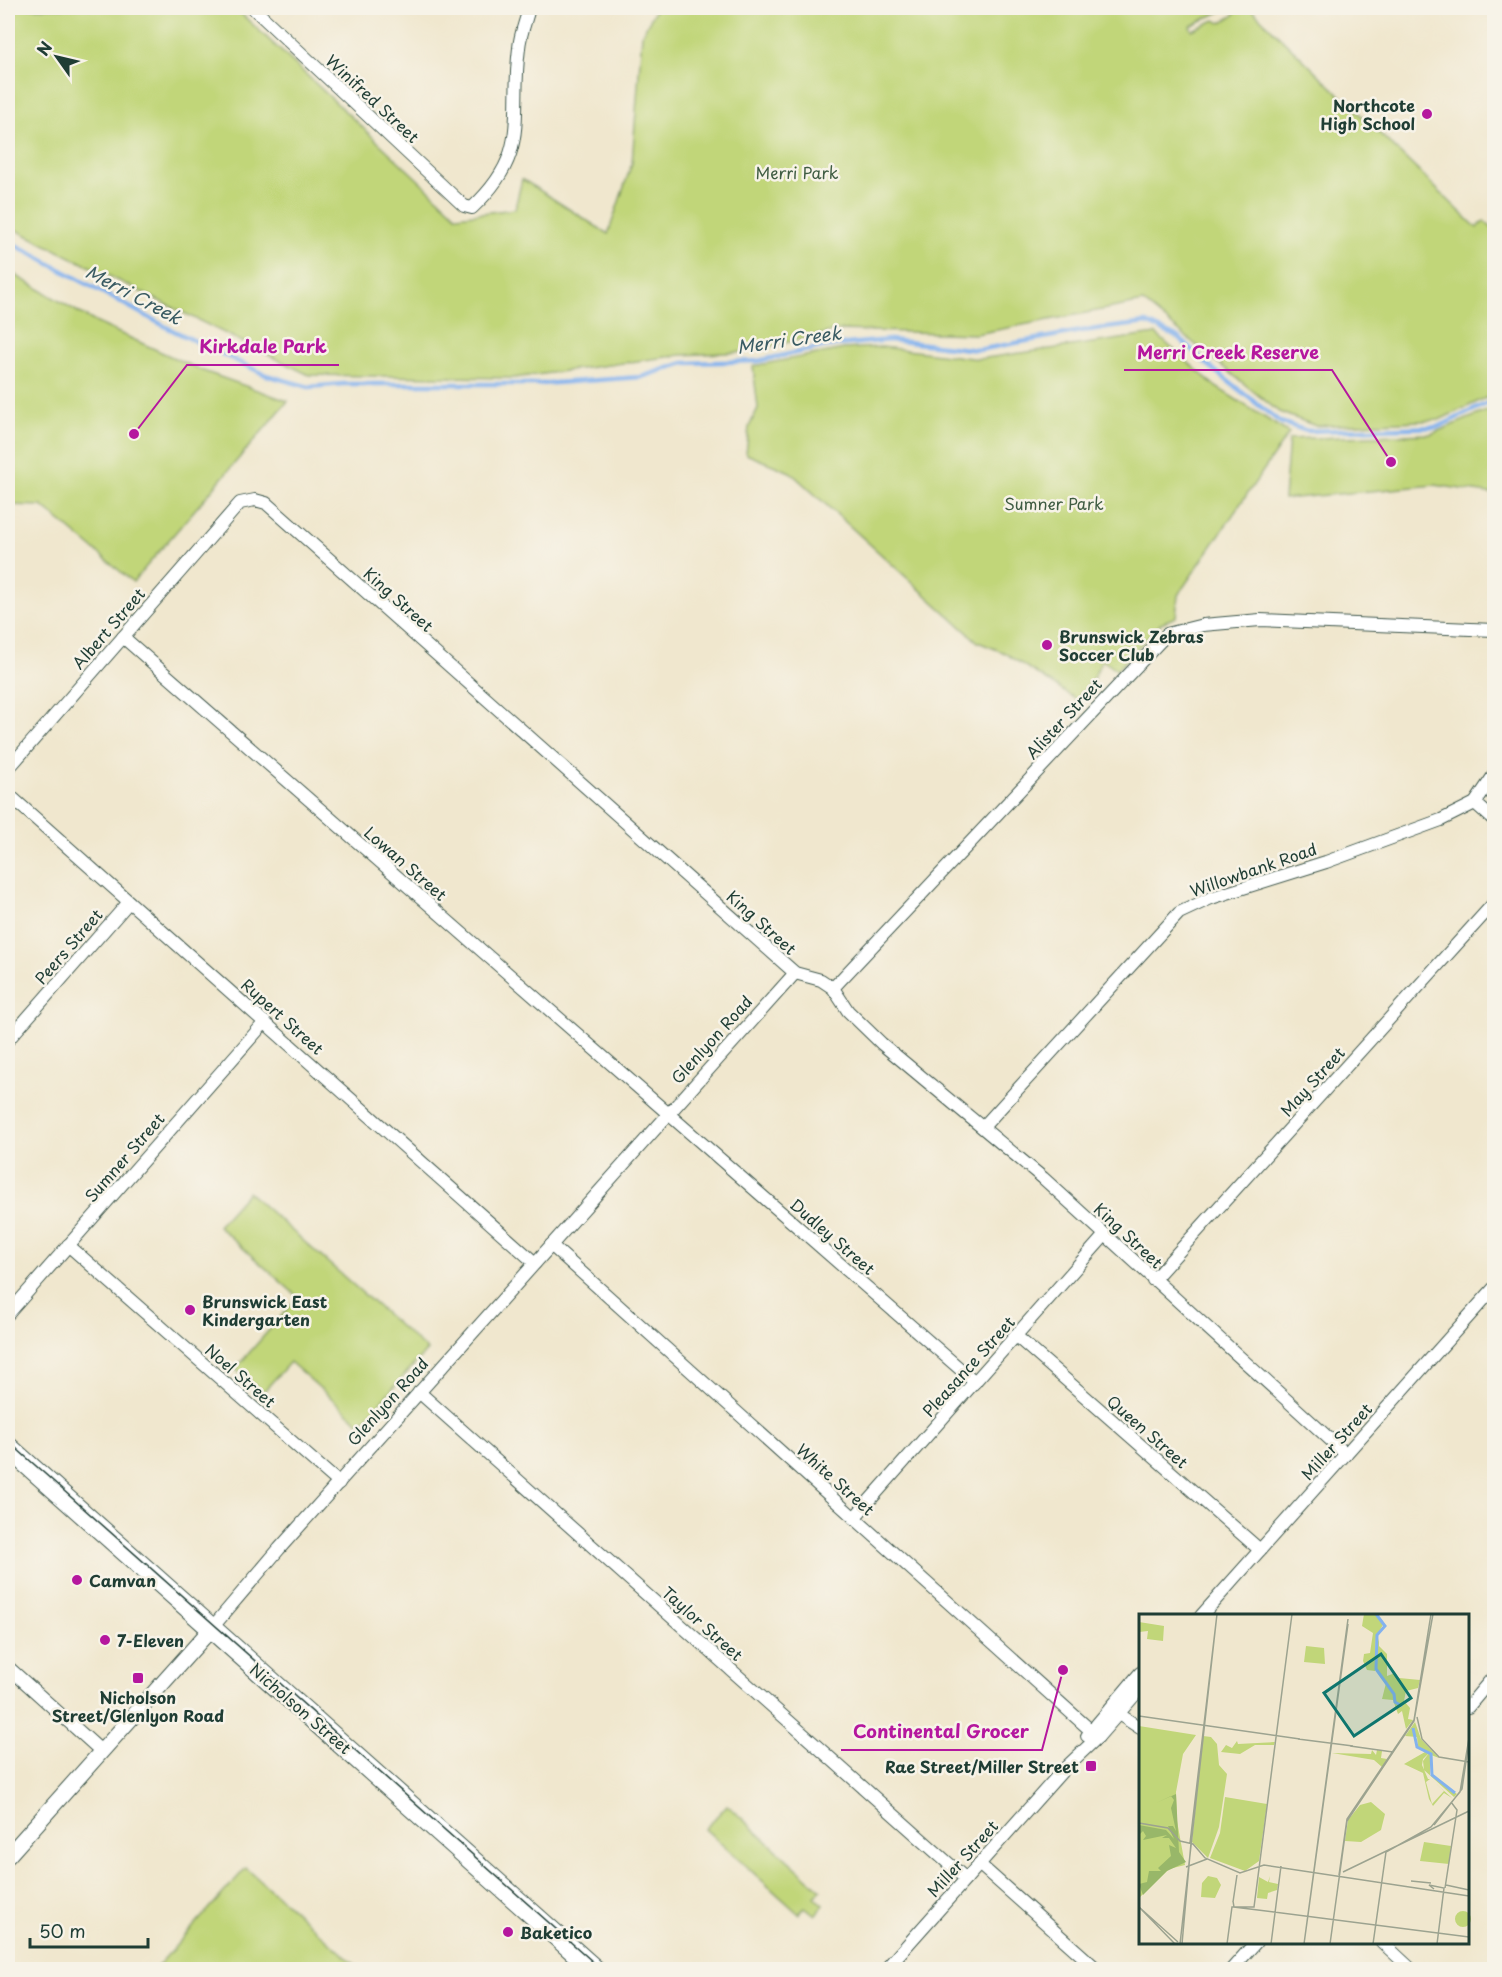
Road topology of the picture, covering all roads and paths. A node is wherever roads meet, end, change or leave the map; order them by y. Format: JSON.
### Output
{"nodes":[{"id":1,"x":253,"y":8,"type":"edge"},
{"id":2,"x":529,"y":8,"type":"edge"},
{"id":3,"x":233,"y":510,"type":"joint"},
{"id":4,"x":1494,"y":630,"type":"edge"},
{"id":5,"x":123,"y":637,"type":"junction"},
{"id":6,"x":8,"y":769,"type":"edge"},
{"id":7,"x":1494,"y":775,"type":"edge"},
{"id":8,"x":8,"y":794,"type":"edge"},
{"id":9,"x":1475,"y":803,"type":"junction"},
{"id":10,"x":1494,"y":820,"type":"edge"},
{"id":11,"x":129,"y":902,"type":"junction"},
{"id":12,"x":1494,"y":903,"type":"edge"},
{"id":13,"x":795,"y":972,"type":"junction"},
{"id":14,"x":833,"y":988,"type":"junction"},
{"id":15,"x":265,"y":1022,"type":"junction"},
{"id":16,"x":8,"y":1040,"type":"edge"},
{"id":17,"x":669,"y":1114,"type":"junction"},
{"id":18,"x":984,"y":1126,"type":"junction"},
{"id":19,"x":1105,"y":1235,"type":"junction"},
{"id":20,"x":68,"y":1245,"type":"junction"},
{"id":21,"x":551,"y":1245,"type":"junction"},
{"id":22,"x":535,"y":1263,"type":"junction"},
{"id":23,"x":1153,"y":1280,"type":"junction"},
{"id":24,"x":1494,"y":1288,"type":"edge"},
{"id":25,"x":8,"y":1314,"type":"edge"},
{"id":26,"x":1016,"y":1336,"type":"junction"},
{"id":27,"x":975,"y":1382,"type":"junction"},
{"id":28,"x":419,"y":1392,"type":"junction"},
{"id":29,"x":8,"y":1447,"type":"edge"},
{"id":30,"x":1346,"y":1454,"type":"junction"},
{"id":31,"x":339,"y":1483,"type":"junction"},
{"id":32,"x":854,"y":1518,"type":"junction"},
{"id":33,"x":1260,"y":1550,"type":"junction"},
{"id":34,"x":1203,"y":1614,"type":"edge"},
{"id":35,"x":211,"y":1629,"type":"junction"},
{"id":36,"x":8,"y":1667,"type":"edge"},
{"id":37,"x":1139,"y":1675,"type":"edge"},
{"id":38,"x":1494,"y":1676,"type":"edge"},
{"id":39,"x":1139,"y":1690,"type":"edge"},
{"id":40,"x":1469,"y":1705,"type":"edge"},
{"id":41,"x":1118,"y":1707,"type":"junction"},
{"id":42,"x":1139,"y":1722,"type":"edge"},
{"id":43,"x":1139,"y":1727,"type":"edge"},
{"id":44,"x":1094,"y":1734,"type":"junction"},
{"id":45,"x":101,"y":1751,"type":"junction"},
{"id":46,"x":9,"y":1852,"type":"edge"},
{"id":47,"x":979,"y":1864,"type":"junction"},
{"id":48,"x":966,"y":1879,"type":"junction"},
{"id":49,"x":1254,"y":1944,"type":"edge"},
{"id":50,"x":1384,"y":1944,"type":"edge"},
{"id":51,"x":595,"y":1970,"type":"edge"},
{"id":52,"x":885,"y":1970,"type":"edge"},
{"id":53,"x":1098,"y":1970,"type":"edge"},
{"id":54,"x":1231,"y":1970,"type":"edge"},
{"id":55,"x":1412,"y":1970,"type":"edge"}],
"edges":[{"from":1,"to":2,"type":"street","name":"Winifred Street"},
{"from":3,"to":5,"type":"street","name":"Albert Street"},
{"from":3,"to":13,"type":"street","name":"King Street"},
{"from":4,"to":14,"type":"street","name":"Alister Street"},
{"from":5,"to":6,"type":"street","name":"Albert Street"},
{"from":5,"to":17,"type":"street","name":"Lowan Street"},
{"from":7,"to":9,"type":"street","name":"Willowbank Road"},
{"from":8,"to":11,"type":"street","name":"Rupert Street"},
{"from":9,"to":10,"type":"street"},
{"from":9,"to":18,"type":"street","name":"Willowbank Road"},
{"from":11,"to":15,"type":"street","name":"Rupert Street"},
{"from":11,"to":16,"type":"street","name":"Peers Street"},
{"from":12,"to":23,"type":"street","name":"May Street"},
{"from":13,"to":14,"type":"street","name":"King Street"},
{"from":13,"to":17,"type":"street","name":"Glenlyon Road"},
{"from":14,"to":18,"type":"street","name":"King Street"},
{"from":15,"to":20,"type":"street","name":"Sumner Street"},
{"from":15,"to":22,"type":"street","name":"Rupert Street"},
{"from":17,"to":21,"type":"street","name":"Glenlyon Road"},
{"from":17,"to":27,"type":"street","name":"Dudley Street"},
{"from":18,"to":19,"type":"street","name":"King Street"},
{"from":19,"to":23,"type":"street","name":"King Street"},
{"from":19,"to":26,"type":"street","name":"Pleasance Street"},
{"from":20,"to":25,"type":"street","name":"Sumner Street"},
{"from":20,"to":31,"type":"street","name":"Noel Street"},
{"from":21,"to":22,"type":"street","name":"Glenlyon Road"},
{"from":21,"to":32,"type":"street","name":"White Street"},
{"from":22,"to":28,"type":"street","name":"Glenlyon Road"},
{"from":23,"to":30,"type":"street","name":"King Street"},
{"from":24,"to":30,"type":"street","name":"Miller Street"},
{"from":26,"to":27,"type":"street","name":"Pleasance Street"},
{"from":26,"to":33,"type":"street","name":"Queen Street"},
{"from":27,"to":32,"type":"street","name":"Pleasance Street"},
{"from":28,"to":31,"type":"street","name":"Glenlyon Road"},
{"from":28,"to":48,"type":"street","name":"Taylor Street"},
{"from":29,"to":35,"type":"main road","name":"Nicholson Street"},
{"from":30,"to":33,"type":"street","name":"Miller Street"},
{"from":31,"to":35,"type":"street","name":"Glenlyon Road"},
{"from":32,"to":44,"type":"street","name":"White Street"},
{"from":33,"to":34,"type":"street","name":"Miller Street"},
{"from":35,"to":45,"type":"street","name":"Glenlyon Road"},
{"from":35,"to":51,"type":"main road","name":"Nicholson Street"},
{"from":36,"to":45,"type":"street"},
{"from":37,"to":41,"type":"street","name":"Miller Street"},
{"from":38,"to":40,"type":"street"},
{"from":39,"to":41,"type":"street","name":"Miller Street"},
{"from":41,"to":42,"type":"street"},
{"from":41,"to":43,"type":"street"},
{"from":41,"to":44,"type":"street","name":"Miller Street"},
{"from":44,"to":47,"type":"street","name":"Miller Street"},
{"from":45,"to":46,"type":"street","name":"Glenlyon Road"},
{"from":47,"to":48,"type":"street","name":"Miller Street"},
{"from":47,"to":53,"type":"street"},
{"from":48,"to":52,"type":"street","name":"Miller Street"},
{"from":49,"to":54,"type":"street"},
{"from":50,"to":55,"type":"street"}]}
